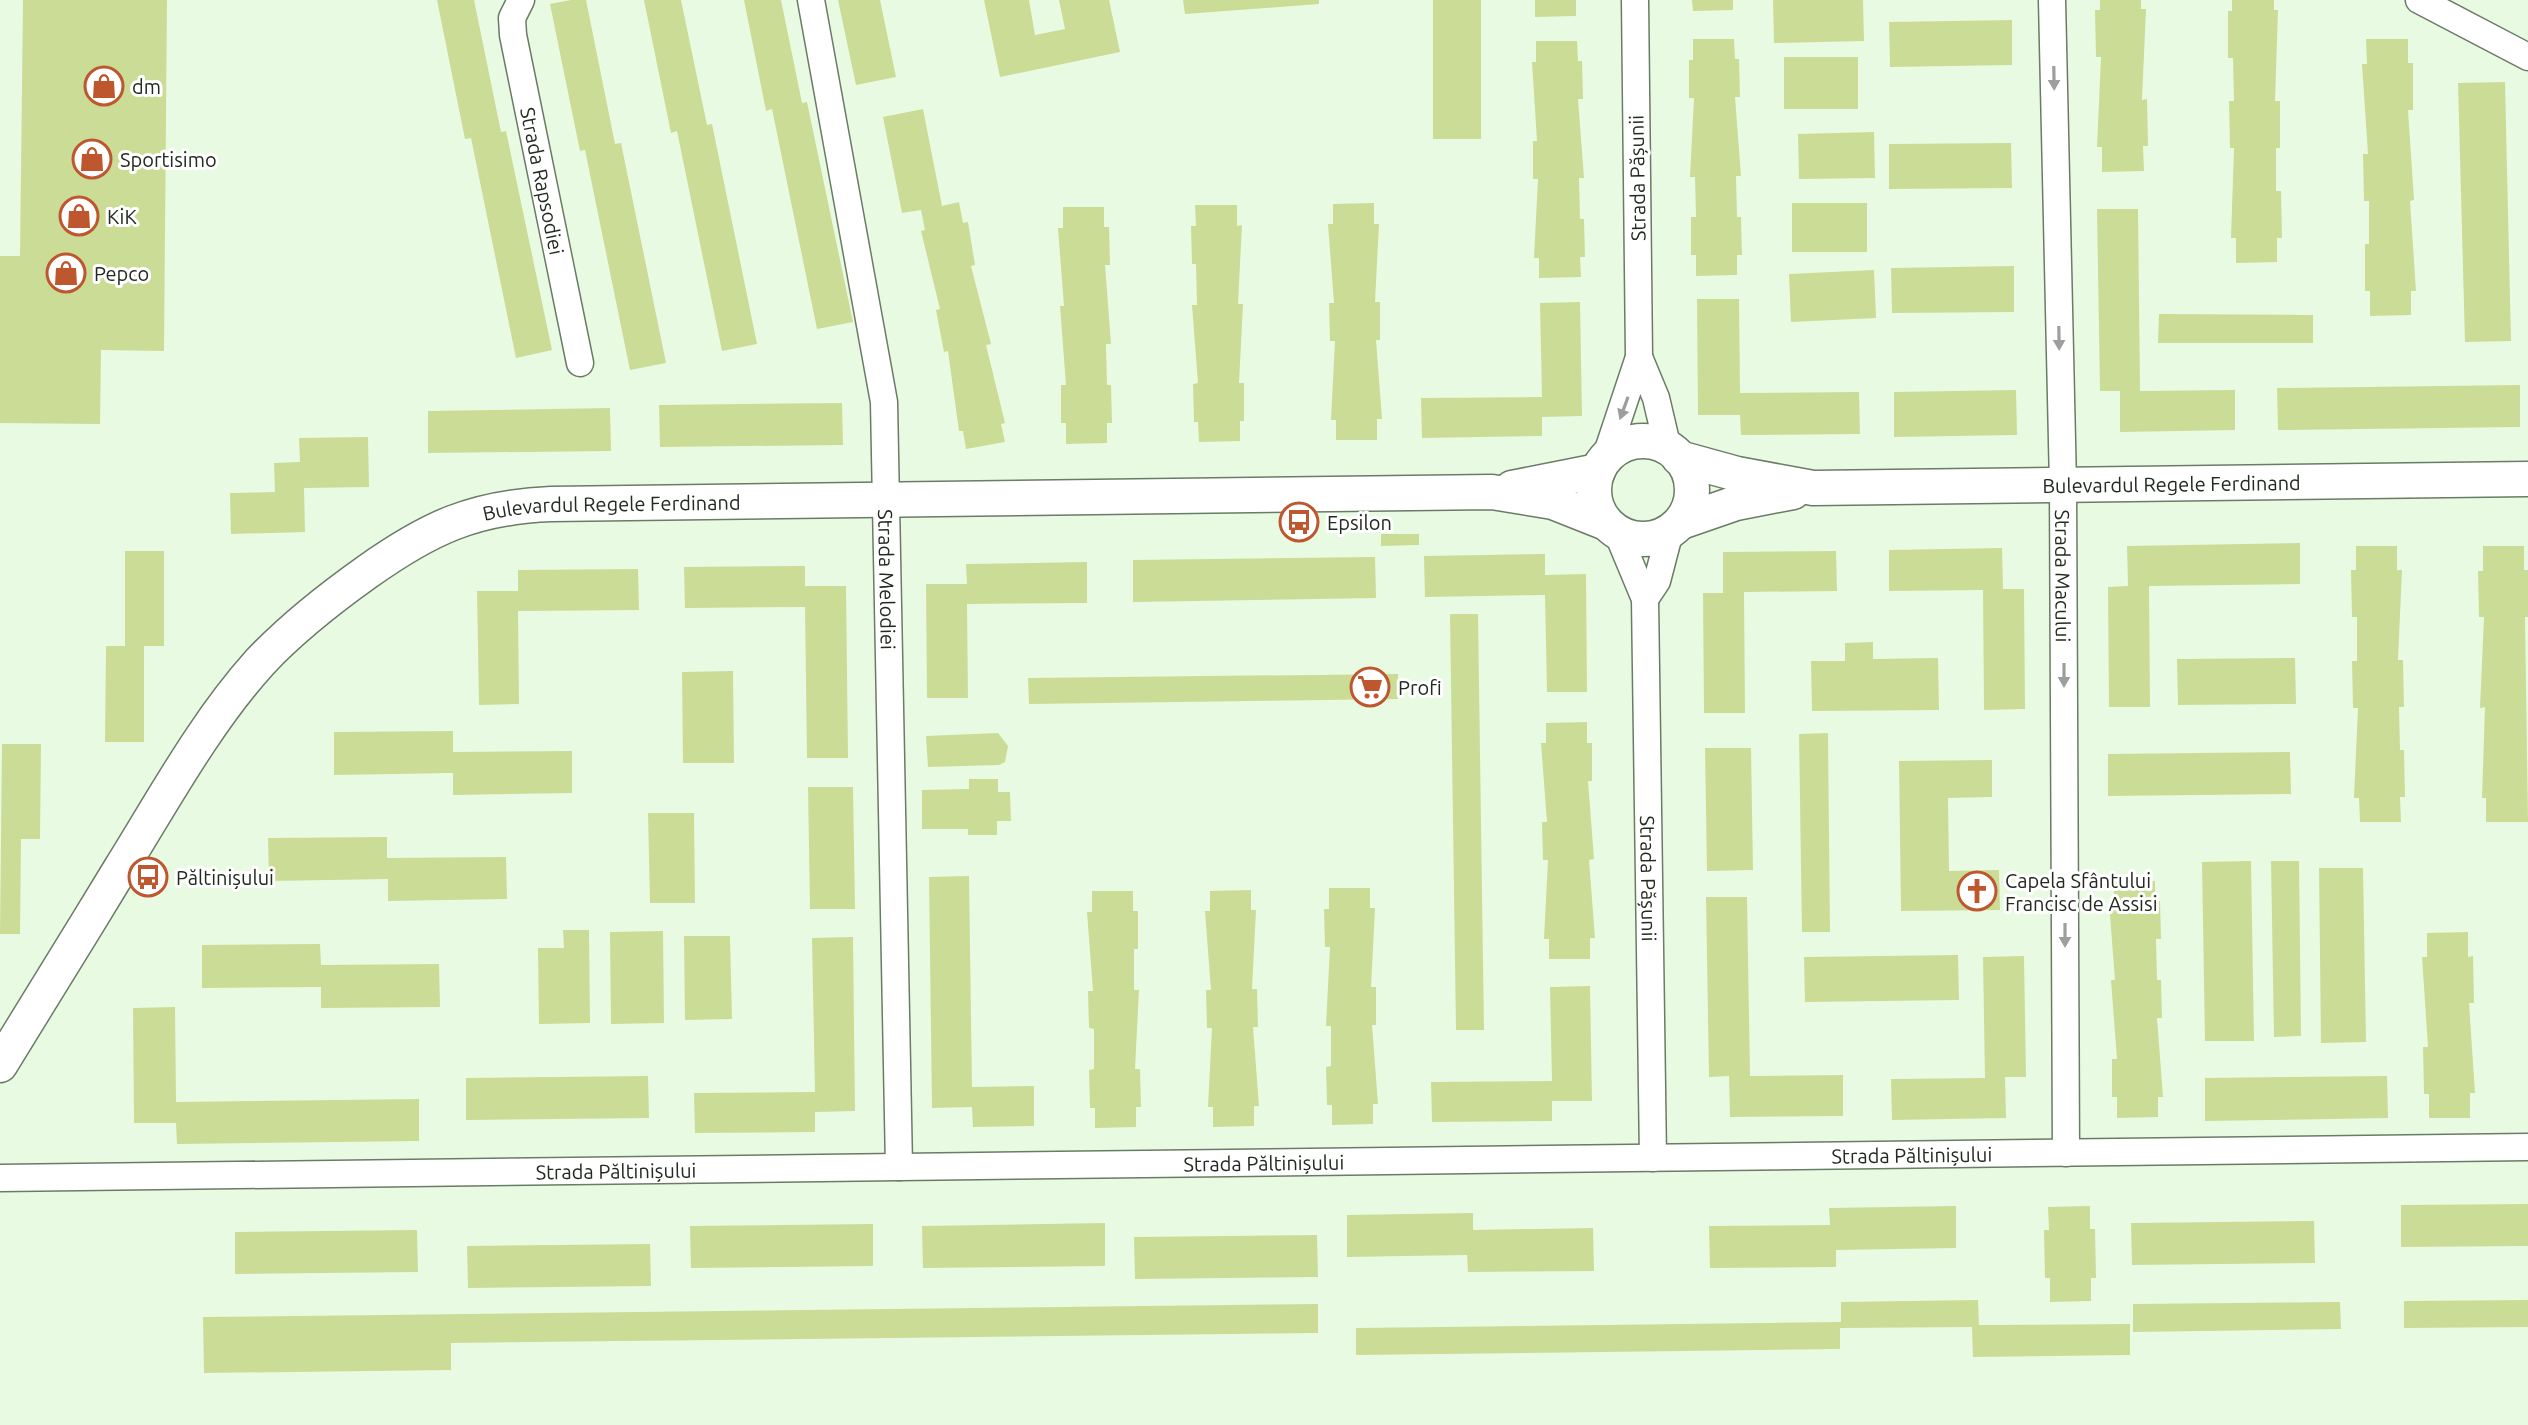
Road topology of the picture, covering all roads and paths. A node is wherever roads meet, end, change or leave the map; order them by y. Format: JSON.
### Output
{"nodes":[{"id":1,"x":521,"y":0,"type":"edge"},
{"id":2,"x":811,"y":0,"type":"edge"},
{"id":3,"x":1635,"y":0,"type":"edge"},
{"id":4,"x":2052,"y":0,"type":"edge"},
{"id":5,"x":2419,"y":0,"type":"edge"},
{"id":6,"x":2528,"y":57,"type":"edge"},
{"id":7,"x":1639,"y":357,"type":"junction"},
{"id":8,"x":580,"y":363,"type":"dead end"},
{"id":9,"x":1674,"y":453,"type":"junction"},
{"id":10,"x":1602,"y":465,"type":"junction"},
{"id":11,"x":2528,"y":479,"type":"edge"},
{"id":12,"x":2063,"y":485,"type":"junction"},
{"id":13,"x":1813,"y":488,"type":"junction"},
{"id":14,"x":1492,"y":492,"type":"junction"},
{"id":15,"x":888,"y":500,"type":"junction"},
{"id":16,"x":1676,"y":526,"type":"junction"},
{"id":17,"x":1612,"y":528,"type":"junction"},
{"id":18,"x":1645,"y":599,"type":"junction"},
{"id":19,"x":0,"y":1065,"type":"edge"},
{"id":20,"x":2528,"y":1147,"type":"edge"},
{"id":21,"x":2066,"y":1153,"type":"junction"},
{"id":22,"x":1653,"y":1158,"type":"junction"},
{"id":23,"x":899,"y":1167,"type":"junction"},
{"id":24,"x":0,"y":1178,"type":"edge"}],
"edges":[{"from":1,"to":8,"type":"street","name":"Strada Rapsodiei"},
{"from":2,"to":15,"type":"street","name":"Strada Melodiei"},
{"from":3,"to":7,"type":"street","name":"Strada Pășunii"},
{"from":4,"to":12,"type":"street","name":"Strada Macului","one_way":true},
{"from":5,"to":6,"type":"street"},
{"from":7,"to":9,"type":"street","name":"Strada Pășunii"},
{"from":7,"to":10,"type":"street","name":"Strada Pășunii","one_way":true},
{"from":9,"to":10,"type":"main road"},
{"from":9,"to":13,"type":"main road","name":"Bulevardul Regele Ferdinand"},
{"from":9,"to":16,"type":"main road"},
{"from":10,"to":14,"type":"main road","name":"Bulevardul Regele Ferdinand"},
{"from":10,"to":17,"type":"main road"},
{"from":11,"to":12,"type":"main road","name":"Bulevardul Regele Ferdinand"},
{"from":12,"to":13,"type":"main road","name":"Bulevardul Regele Ferdinand"},
{"from":12,"to":21,"type":"street","name":"Strada Macului","one_way":true},
{"from":13,"to":16,"type":"main road","name":"Bulevardul Regele Ferdinand"},
{"from":14,"to":15,"type":"main road","name":"Bulevardul Regele Ferdinand"},
{"from":14,"to":17,"type":"main road","name":"Bulevardul Regele Ferdinand"},
{"from":15,"to":19,"type":"main road","name":"Bulevardul Regele Ferdinand"},
{"from":15,"to":23,"type":"street","name":"Strada Melodiei"},
{"from":16,"to":17,"type":"main road"},
{"from":16,"to":18,"type":"street","name":"Strada Pășunii"},
{"from":17,"to":18,"type":"street","name":"Strada Pășunii"},
{"from":18,"to":22,"type":"street","name":"Strada Pășunii"},
{"from":20,"to":21,"type":"street","name":"Strada Păltinișului"},
{"from":21,"to":22,"type":"street","name":"Strada Păltinișului"},
{"from":22,"to":23,"type":"street","name":"Strada Păltinișului"},
{"from":23,"to":24,"type":"street","name":"Strada Păltinișului"}]}
